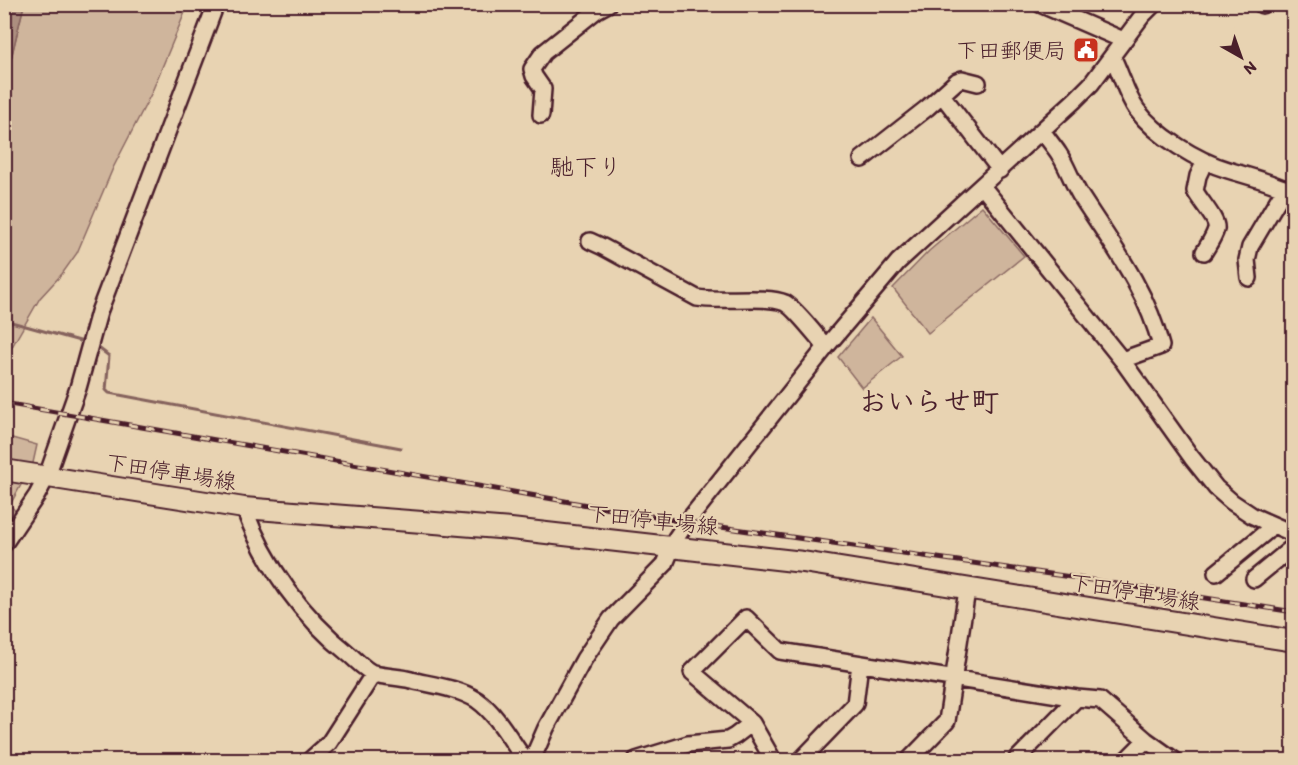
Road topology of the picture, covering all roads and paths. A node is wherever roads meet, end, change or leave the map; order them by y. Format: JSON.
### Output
{"nodes":[{"id":1,"x":216,"y":4,"type":"edge"},
{"id":2,"x":608,"y":4,"type":"edge"},
{"id":3,"x":1040,"y":4,"type":"edge"},
{"id":4,"x":1154,"y":4,"type":"edge"},
{"id":5,"x":1123,"y":40,"type":"junction"},
{"id":6,"x":1112,"y":57,"type":"junction"},
{"id":7,"x":978,"y":83,"type":"dead end"},
{"id":8,"x":942,"y":95,"type":"junction"},
{"id":9,"x":541,"y":115,"type":"dead end"},
{"id":10,"x":1042,"y":131,"type":"junction"},
{"id":11,"x":862,"y":159,"type":"dead end"},
{"id":12,"x":1205,"y":161,"type":"junction"},
{"id":13,"x":1000,"y":170,"type":"junction"},
{"id":14,"x":982,"y":186,"type":"junction"},
{"id":15,"x":1289,"y":190,"type":"edge"},
{"id":16,"x":590,"y":241,"type":"dead end"},
{"id":17,"x":1204,"y":252,"type":"dead end"},
{"id":18,"x":1248,"y":278,"type":"dead end"},
{"id":19,"x":826,"y":347,"type":"junction"},
{"id":20,"x":1122,"y":360,"type":"junction"},
{"id":21,"x":4,"y":470,"type":"edge"},
{"id":22,"x":44,"y":476,"type":"junction"},
{"id":23,"x":244,"y":508,"type":"junction"},
{"id":24,"x":1271,"y":525,"type":"junction"},
{"id":25,"x":1293,"y":534,"type":"edge"},
{"id":26,"x":4,"y":544,"type":"edge"},
{"id":27,"x":672,"y":546,"type":"junction"},
{"id":28,"x":1293,"y":546,"type":"edge"},
{"id":29,"x":1216,"y":573,"type":"dead end"},
{"id":30,"x":1254,"y":579,"type":"dead end"},
{"id":31,"x":968,"y":590,"type":"junction"},
{"id":32,"x":1293,"y":641,"type":"edge"},
{"id":33,"x":860,"y":664,"type":"junction"},
{"id":34,"x":374,"y":674,"type":"junction"},
{"id":35,"x":955,"y":678,"type":"junction"},
{"id":36,"x":1077,"y":698,"type":"junction"},
{"id":37,"x":752,"y":723,"type":"junction"},
{"id":38,"x":1146,"y":740,"type":"junction"},
{"id":39,"x":310,"y":760,"type":"edge"},
{"id":40,"x":525,"y":760,"type":"edge"},
{"id":41,"x":532,"y":760,"type":"edge"},
{"id":42,"x":636,"y":760,"type":"edge"},
{"id":43,"x":773,"y":760,"type":"edge"},
{"id":44,"x":801,"y":760,"type":"edge"},
{"id":45,"x":909,"y":760,"type":"edge"},
{"id":46,"x":1016,"y":760,"type":"edge"},
{"id":47,"x":1126,"y":760,"type":"edge"},
{"id":48,"x":1174,"y":760,"type":"edge"}],
"edges":[{"from":1,"to":22,"type":"street"},
{"from":2,"to":9,"type":"street"},
{"from":3,"to":5,"type":"street"},
{"from":4,"to":5,"type":"street"},
{"from":5,"to":6,"type":"street"},
{"from":6,"to":10,"type":"street"},
{"from":6,"to":12,"type":"street"},
{"from":7,"to":8,"type":"street"},
{"from":8,"to":11,"type":"street"},
{"from":8,"to":13,"type":"street"},
{"from":10,"to":13,"type":"street"},
{"from":10,"to":20,"type":"street"},
{"from":12,"to":15,"type":"street"},
{"from":12,"to":17,"type":"street"},
{"from":13,"to":14,"type":"street"},
{"from":14,"to":19,"type":"street"},
{"from":14,"to":20,"type":"street"},
{"from":15,"to":18,"type":"street"},
{"from":16,"to":19,"type":"street"},
{"from":19,"to":27,"type":"street"},
{"from":20,"to":24,"type":"street"},
{"from":21,"to":22,"type":"main road","name":"下田停車場線"},
{"from":22,"to":23,"type":"main road","name":"下田停車場線"},
{"from":22,"to":26,"type":"street"},
{"from":23,"to":27,"type":"main road","name":"下田停車場線"},
{"from":23,"to":34,"type":"street"},
{"from":24,"to":25,"type":"street"},
{"from":24,"to":29,"type":"street"},
{"from":27,"to":31,"type":"main road","name":"下田停車場線"},
{"from":27,"to":41,"type":"street"},
{"from":28,"to":30,"type":"street"},
{"from":31,"to":32,"type":"main road","name":"下田停車場線"},
{"from":31,"to":35,"type":"street"},
{"from":33,"to":35,"type":"street"},
{"from":33,"to":37,"type":"street"},
{"from":33,"to":44,"type":"street"},
{"from":34,"to":39,"type":"street"},
{"from":34,"to":40,"type":"street"},
{"from":35,"to":36,"type":"street"},
{"from":35,"to":45,"type":"street"},
{"from":36,"to":38,"type":"street"},
{"from":36,"to":46,"type":"street"},
{"from":37,"to":42,"type":"street"},
{"from":37,"to":43,"type":"street"},
{"from":38,"to":47,"type":"street"},
{"from":38,"to":48,"type":"street"}]}
